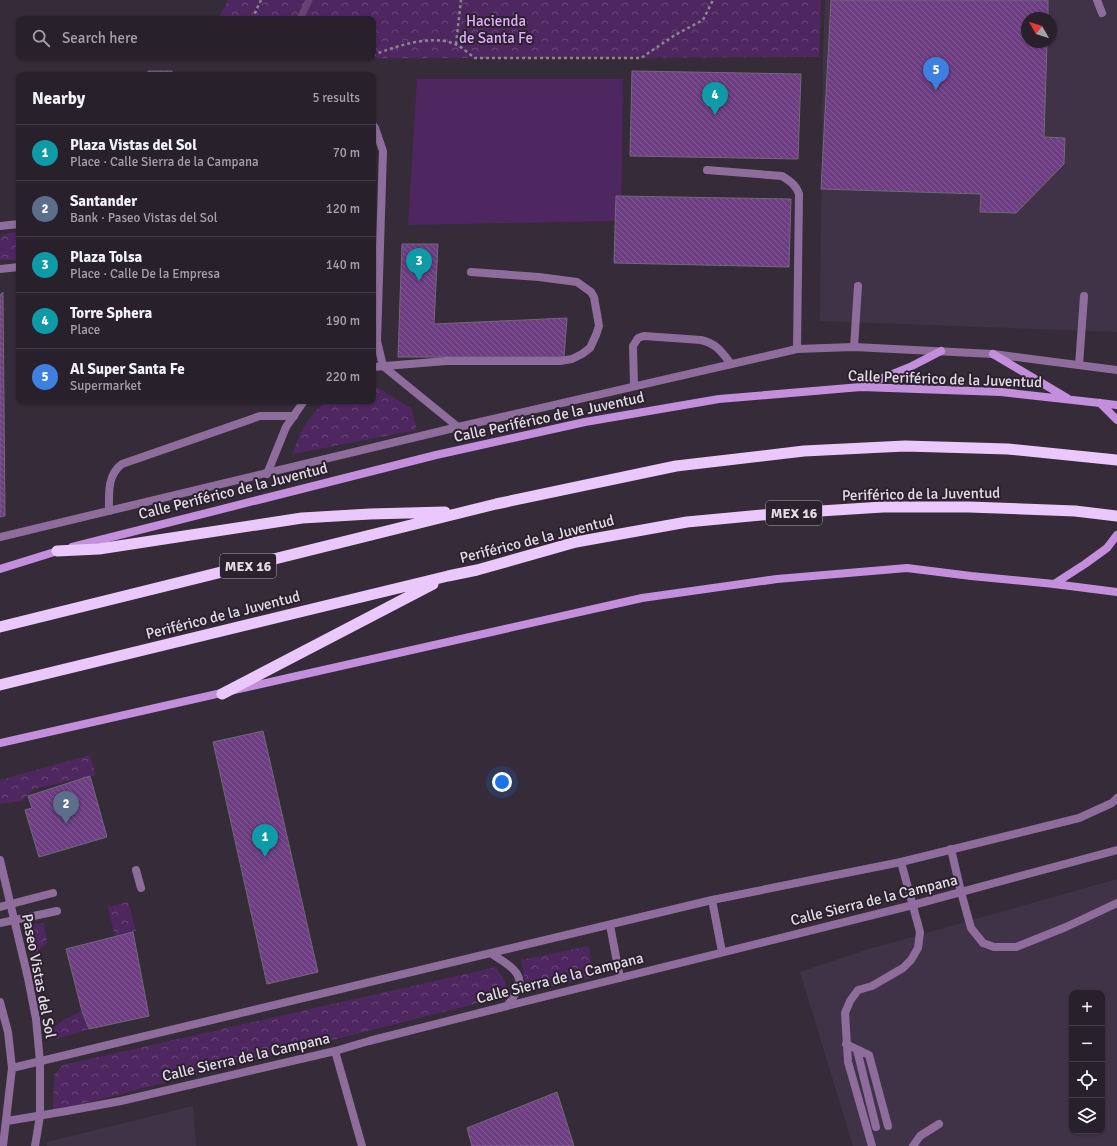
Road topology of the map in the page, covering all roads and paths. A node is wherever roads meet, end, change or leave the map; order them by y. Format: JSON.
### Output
{"nodes":[{"id":1,"x":261,"y":0,"type":"edge"},
{"id":2,"x":461,"y":0,"type":"edge"},
{"id":3,"x":714,"y":0,"type":"edge"},
{"id":4,"x":1097,"y":0,"type":"edge"},
{"id":5,"x":1102,"y":13,"type":"dead end"},
{"id":6,"x":254,"y":16,"type":"edge"},
{"id":7,"x":456,"y":44,"type":"junction"},
{"id":8,"x":376,"y":54,"type":"edge"},
{"id":9,"x":376,"y":131,"type":"edge"},
{"id":10,"x":708,"y":170,"type":"dead end"},
{"id":11,"x":16,"y":224,"type":"edge"},
{"id":12,"x":0,"y":226,"type":"edge"},
{"id":13,"x":16,"y":267,"type":"edge"},
{"id":14,"x":0,"y":269,"type":"edge"},
{"id":15,"x":471,"y":272,"type":"dead end"},
{"id":16,"x":858,"y":286,"type":"dead end"},
{"id":17,"x":1084,"y":296,"type":"dead end"},
{"id":18,"x":854,"y":347,"type":"junction"},
{"id":19,"x":797,"y":349,"type":"junction"},
{"id":20,"x":941,"y":351,"type":"junction"},
{"id":21,"x":993,"y":354,"type":"junction"},
{"id":22,"x":731,"y":364,"type":"junction"},
{"id":23,"x":1079,"y":365,"type":"junction"},
{"id":24,"x":383,"y":366,"type":"junction"},
{"id":25,"x":376,"y":367,"type":"edge"},
{"id":26,"x":1116,"y":369,"type":"edge"},
{"id":27,"x":634,"y":386,"type":"junction"},
{"id":28,"x":861,"y":387,"type":"junction"},
{"id":29,"x":1069,"y":400,"type":"junction"},
{"id":30,"x":1100,"y":402,"type":"junction"},
{"id":31,"x":302,"y":404,"type":"edge"},
{"id":32,"x":1117,"y":405,"type":"edge"},
{"id":33,"x":294,"y":416,"type":"junction"},
{"id":34,"x":1117,"y":420,"type":"edge"},
{"id":35,"x":458,"y":427,"type":"junction"},
{"id":36,"x":1117,"y":460,"type":"edge"},
{"id":37,"x":267,"y":474,"type":"junction"},
{"id":38,"x":108,"y":512,"type":"junction"},
{"id":39,"x":466,"y":512,"type":"junction"},
{"id":40,"x":1117,"y":516,"type":"edge"},
{"id":41,"x":1117,"y":535,"type":"edge"},
{"id":42,"x":0,"y":537,"type":"edge"},
{"id":43,"x":57,"y":551,"type":"junction"},
{"id":44,"x":0,"y":569,"type":"edge"},
{"id":45,"x":448,"y":576,"type":"junction"},
{"id":46,"x":1054,"y":584,"type":"junction"},
{"id":47,"x":1113,"y":591,"type":"edge"},
{"id":48,"x":1117,"y":599,"type":"edge"},
{"id":49,"x":0,"y":627,"type":"edge"},
{"id":50,"x":0,"y":685,"type":"edge"},
{"id":51,"x":222,"y":694,"type":"junction"},
{"id":52,"x":0,"y":743,"type":"edge"},
{"id":53,"x":1117,"y":798,"type":"edge"},
{"id":54,"x":951,"y":849,"type":"junction"},
{"id":55,"x":1117,"y":850,"type":"edge"},
{"id":56,"x":0,"y":860,"type":"edge"},
{"id":57,"x":901,"y":862,"type":"junction"},
{"id":58,"x":136,"y":870,"type":"dead end"},
{"id":59,"x":141,"y":888,"type":"dead end"},
{"id":60,"x":961,"y":892,"type":"junction"},
{"id":61,"x":53,"y":893,"type":"dead end"},
{"id":62,"x":712,"y":900,"type":"junction"},
{"id":63,"x":1117,"y":903,"type":"edge"},
{"id":64,"x":10,"y":904,"type":"junction"},
{"id":65,"x":913,"y":905,"type":"junction"},
{"id":66,"x":0,"y":907,"type":"edge"},
{"id":67,"x":57,"y":911,"type":"dead end"},
{"id":68,"x":14,"y":921,"type":"junction"},
{"id":69,"x":0,"y":923,"type":"edge"},
{"id":70,"x":610,"y":925,"type":"junction"},
{"id":71,"x":722,"y":952,"type":"junction"},
{"id":72,"x":492,"y":954,"type":"junction"},
{"id":73,"x":620,"y":978,"type":"junction"},
{"id":74,"x":0,"y":1003,"type":"edge"},
{"id":75,"x":507,"y":1006,"type":"junction"},
{"id":76,"x":846,"y":1044,"type":"junction"},
{"id":77,"x":857,"y":1050,"type":"junction"},
{"id":78,"x":335,"y":1051,"type":"junction"},
{"id":79,"x":40,"y":1062,"type":"junction"},
{"id":80,"x":12,"y":1068,"type":"junction"},
{"id":81,"x":40,"y":1116,"type":"junction"},
{"id":82,"x":7,"y":1121,"type":"junction"},
{"id":83,"x":939,"y":1124,"type":"dead end"},
{"id":84,"x":888,"y":1126,"type":"dead end"},
{"id":85,"x":876,"y":1127,"type":"dead end"},
{"id":86,"x":3,"y":1146,"type":"edge"},
{"id":87,"x":35,"y":1146,"type":"edge"},
{"id":88,"x":362,"y":1146,"type":"edge"},
{"id":89,"x":872,"y":1146,"type":"edge"},
{"id":90,"x":913,"y":1146,"type":"edge"}],
"edges":[{"from":1,"to":6,"type":"path"},
{"from":2,"to":7,"type":"path"},
{"from":3,"to":7,"type":"path"},
{"from":4,"to":5,"type":"street"},
{"from":7,"to":8,"type":"path"},
{"from":9,"to":24,"type":"street"},
{"from":10,"to":19,"type":"street"},
{"from":11,"to":12,"type":"street"},
{"from":13,"to":14,"type":"street"},
{"from":15,"to":24,"type":"street"},
{"from":16,"to":18,"type":"street"},
{"from":17,"to":23,"type":"street"},
{"from":18,"to":19,"type":"street"},
{"from":18,"to":20,"type":"street"},
{"from":19,"to":22,"type":"street"},
{"from":20,"to":21,"type":"street"},
{"from":20,"to":28,"type":"main road"},
{"from":21,"to":23,"type":"street"},
{"from":21,"to":29,"type":"main road"},
{"from":22,"to":27,"type":"street"},
{"from":22,"to":27,"type":"street"},
{"from":23,"to":26,"type":"street"},
{"from":24,"to":25,"type":"street"},
{"from":24,"to":35,"type":"street"},
{"from":27,"to":35,"type":"street"},
{"from":28,"to":29,"type":"main road","name":"Calle Periférico de la Juventud"},
{"from":28,"to":43,"type":"main road","name":"Calle Periférico de la Juventud"},
{"from":29,"to":30,"type":"main road","name":"Calle Periférico de la Juventud"},
{"from":30,"to":32,"type":"main road","name":"Calle Periférico de la Juventud"},
{"from":30,"to":34,"type":"main road"},
{"from":31,"to":33,"type":"street"},
{"from":33,"to":37,"type":"street"},
{"from":33,"to":38,"type":"street"},
{"from":35,"to":37,"type":"street"},
{"from":36,"to":39,"type":"highway","number":"MEX 16"},
{"from":37,"to":38,"type":"street"},
{"from":38,"to":42,"type":"street"},
{"from":39,"to":43,"type":"highway"},
{"from":39,"to":49,"type":"highway","number":"MEX 16"},
{"from":40,"to":45,"type":"highway","name":"Periférico de la Juventud","number":"MEX 16"},
{"from":41,"to":46,"type":"main road"},
{"from":43,"to":44,"type":"main road","name":"Calle Periférico de la Juventud"},
{"from":45,"to":50,"type":"highway","name":"Periférico de la Juventud","number":"MEX 16"},
{"from":45,"to":51,"type":"highway"},
{"from":46,"to":47,"type":"main road"},
{"from":46,"to":51,"type":"main road"},
{"from":47,"to":48,"type":"main road"},
{"from":51,"to":52,"type":"main road"},
{"from":53,"to":54,"type":"street","name":"Calle Sierra de la Campana"},
{"from":54,"to":57,"type":"street","name":"Calle Sierra de la Campana"},
{"from":54,"to":60,"type":"street"},
{"from":55,"to":60,"type":"street","name":"Calle Sierra de la Campana"},
{"from":56,"to":64,"type":"street","name":"Paseo Vistas del Sol"},
{"from":57,"to":62,"type":"street","name":"Calle Sierra de la Campana"},
{"from":57,"to":65,"type":"street"},
{"from":58,"to":59,"type":"street"},
{"from":60,"to":63,"type":"street"},
{"from":60,"to":65,"type":"street","name":"Calle Sierra de la Campana"},
{"from":61,"to":64,"type":"street"},
{"from":62,"to":70,"type":"street","name":"Calle Sierra de la Campana"},
{"from":62,"to":71,"type":"street"},
{"from":64,"to":66,"type":"street"},
{"from":64,"to":68,"type":"street","name":"Paseo Vistas del Sol"},
{"from":65,"to":71,"type":"street","name":"Calle Sierra de la Campana"},
{"from":65,"to":76,"type":"street"},
{"from":67,"to":68,"type":"street"},
{"from":68,"to":69,"type":"street"},
{"from":68,"to":79,"type":"street","name":"Paseo Vistas del Sol"},
{"from":70,"to":72,"type":"street","name":"Calle Sierra de la Campana"},
{"from":70,"to":73,"type":"street"},
{"from":71,"to":73,"type":"street","name":"Calle Sierra de la Campana"},
{"from":72,"to":75,"type":"street"},
{"from":72,"to":79,"type":"street","name":"Calle Sierra de la Campana"},
{"from":73,"to":75,"type":"street","name":"Calle Sierra de la Campana"},
{"from":74,"to":80,"type":"street"},
{"from":75,"to":78,"type":"street","name":"Calle Sierra de la Campana"},
{"from":76,"to":77,"type":"street"},
{"from":76,"to":89,"type":"street"},
{"from":77,"to":84,"type":"street"},
{"from":77,"to":85,"type":"street"},
{"from":78,"to":81,"type":"street","name":"Calle Sierra de la Campana"},
{"from":78,"to":88,"type":"street"},
{"from":79,"to":80,"type":"street","name":"Calle Sierra de la Campana"},
{"from":79,"to":81,"type":"street","name":"Paseo Vistas del Sol"},
{"from":80,"to":82,"type":"street"},
{"from":81,"to":82,"type":"street","name":"Calle Sierra de la Campana"},
{"from":81,"to":87,"type":"street","name":"Paseo Vistas del Sol"},
{"from":82,"to":86,"type":"street"},
{"from":83,"to":90,"type":"street"}]}
